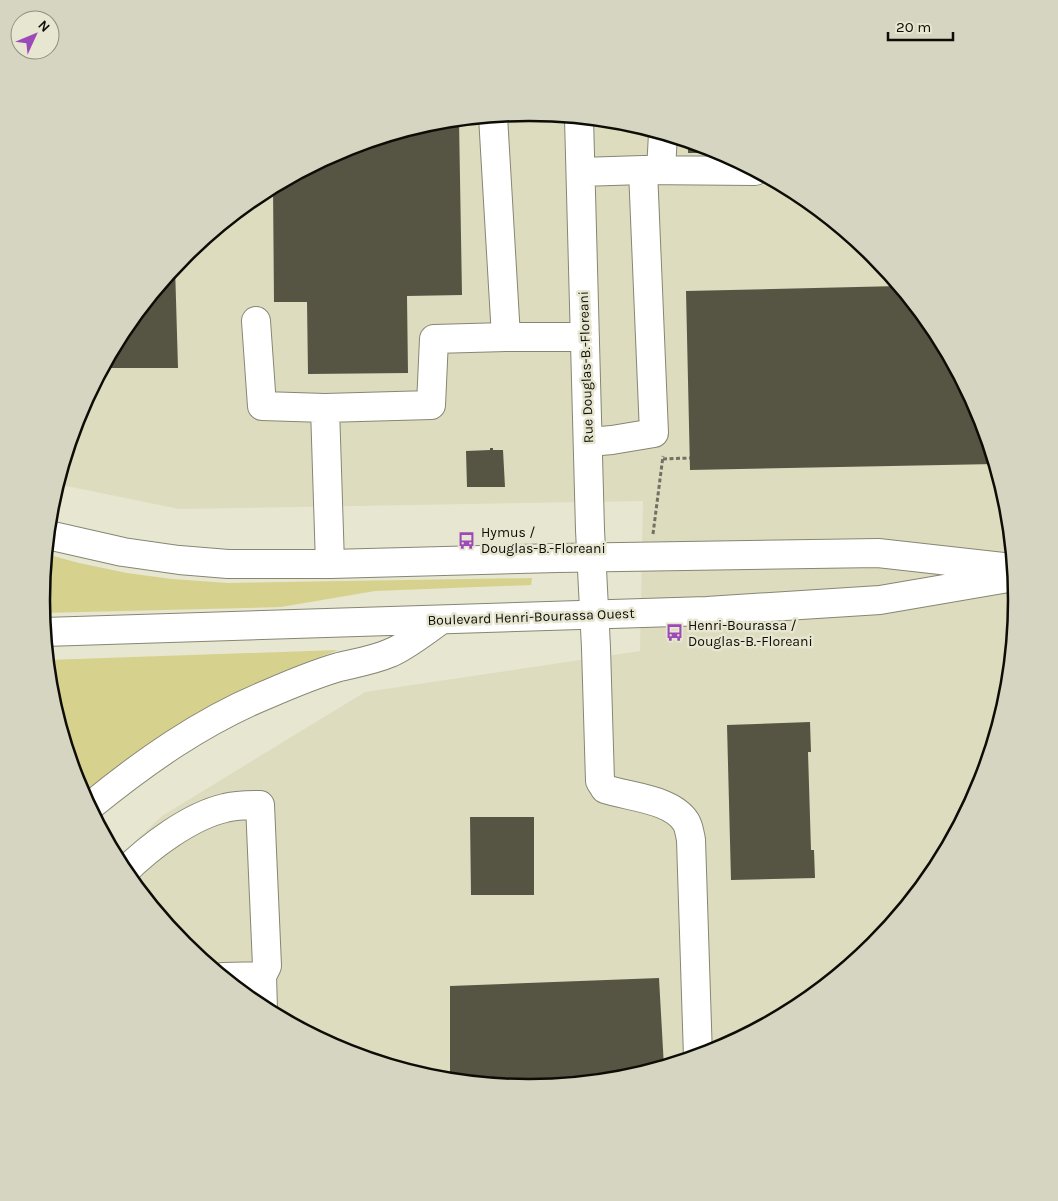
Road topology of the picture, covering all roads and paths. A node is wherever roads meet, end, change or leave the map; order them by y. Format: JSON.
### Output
{"nodes":[{"id":1,"x":493,"y":123,"type":"edge"},
{"id":2,"x":579,"y":125,"type":"edge"},
{"id":3,"x":660,"y":140,"type":"edge"},
{"id":4,"x":652,"y":170,"type":"junction"},
{"id":5,"x":741,"y":171,"type":"edge"},
{"id":6,"x":581,"y":172,"type":"junction"},
{"id":7,"x":256,"y":321,"type":"dead end"},
{"id":8,"x":506,"y":337,"type":"junction"},
{"id":9,"x":586,"y":337,"type":"junction"},
{"id":10,"x":325,"y":408,"type":"junction"},
{"id":11,"x":589,"y":442,"type":"junction"},
{"id":12,"x":663,"y":453,"type":"dead end"},
{"id":13,"x":690,"y":458,"type":"dead end"},
{"id":14,"x":663,"y":459,"type":"junction"},
{"id":15,"x":653,"y":535,"type":"dead end"},
{"id":16,"x":54,"y":536,"type":"edge"},
{"id":17,"x":592,"y":557,"type":"junction"},
{"id":18,"x":330,"y":564,"type":"junction"},
{"id":19,"x":1007,"y":567,"type":"edge"},
{"id":20,"x":1007,"y":578,"type":"edge"},
{"id":21,"x":594,"y":615,"type":"junction"},
{"id":22,"x":441,"y":620,"type":"junction"},
{"id":23,"x":51,"y":632,"type":"edge"},
{"id":24,"x":95,"y":803,"type":"edge"},
{"id":25,"x":131,"y":866,"type":"edge"},
{"id":26,"x":262,"y":976,"type":"junction"},
{"id":27,"x":232,"y":977,"type":"edge"},
{"id":28,"x":263,"y":999,"type":"edge"},
{"id":29,"x":698,"y":1048,"type":"edge"}],
"edges":[{"from":1,"to":8,"type":"main road"},
{"from":2,"to":6,"type":"main road","name":"Rue Douglas-B.-Floreani"},
{"from":3,"to":4,"type":"main road"},
{"from":4,"to":5,"type":"main road"},
{"from":4,"to":6,"type":"main road"},
{"from":4,"to":11,"type":"main road"},
{"from":6,"to":9,"type":"main road","name":"Rue Douglas-B.-Floreani"},
{"from":7,"to":10,"type":"main road"},
{"from":8,"to":9,"type":"main road"},
{"from":8,"to":10,"type":"main road"},
{"from":9,"to":11,"type":"main road","name":"Rue Douglas-B.-Floreani"},
{"from":10,"to":18,"type":"main road"},
{"from":11,"to":17,"type":"main road","name":"Rue Douglas-B.-Floreani"},
{"from":12,"to":14,"type":"path"},
{"from":13,"to":14,"type":"path"},
{"from":14,"to":15,"type":"path"},
{"from":16,"to":18,"type":"main road"},
{"from":17,"to":18,"type":"main road"},
{"from":17,"to":19,"type":"main road"},
{"from":17,"to":21,"type":"main road","name":"Rue Douglas-B.-Floreani"},
{"from":20,"to":21,"type":"main road","name":"Boulevard Henri-Bourassa Ouest"},
{"from":21,"to":22,"type":"main road","name":"Boulevard Henri-Bourassa Ouest"},
{"from":21,"to":29,"type":"main road","name":"Rue Douglas-B.-Floreani"},
{"from":22,"to":23,"type":"main road","name":"Boulevard Henri-Bourassa Ouest"},
{"from":22,"to":24,"type":"main road"},
{"from":25,"to":26,"type":"main road"},
{"from":26,"to":27,"type":"main road"},
{"from":26,"to":28,"type":"main road"}]}
